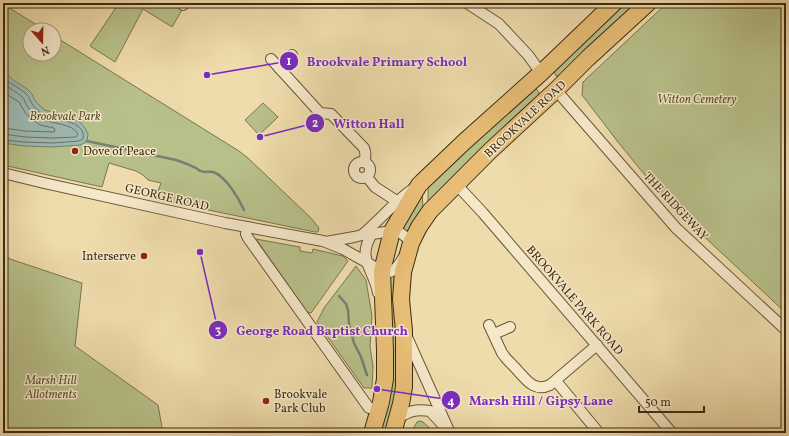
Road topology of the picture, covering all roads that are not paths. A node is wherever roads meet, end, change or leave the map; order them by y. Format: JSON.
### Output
{"nodes":[{"id":1,"x":467,"y":3,"type":"edge"},
{"id":2,"x":614,"y":3,"type":"edge"},
{"id":3,"x":648,"y":3,"type":"edge"},
{"id":4,"x":480,"y":6,"type":"edge"},
{"id":5,"x":292,"y":55,"type":"dead end"},
{"id":6,"x":271,"y":59,"type":"dead end"},
{"id":7,"x":279,"y":68,"type":"junction"},
{"id":8,"x":541,"y":73,"type":"junction"},
{"id":9,"x":556,"y":90,"type":"junction"},
{"id":10,"x":3,"y":173,"type":"edge"},
{"id":11,"x":418,"y":185,"type":"junction"},
{"id":12,"x":456,"y":185,"type":"junction"},
{"id":13,"x":398,"y":202,"type":"junction"},
{"id":14,"x":247,"y":227,"type":"junction"},
{"id":15,"x":392,"y":231,"type":"junction"},
{"id":16,"x":367,"y":234,"type":"junction"},
{"id":17,"x":326,"y":242,"type":"junction"},
{"id":18,"x":411,"y":243,"type":"junction"},
{"id":19,"x":366,"y":262,"type":"junction"},
{"id":20,"x":382,"y":271,"type":"junction"},
{"id":21,"x":489,"y":325,"type":"dead end"},
{"id":22,"x":510,"y":327,"type":"dead end"},
{"id":23,"x":384,"y":328,"type":"junction"},
{"id":24,"x":786,"y":330,"type":"edge"},
{"id":25,"x":404,"y":331,"type":"junction"},
{"id":26,"x":494,"y":334,"type":"junction"},
{"id":27,"x":597,"y":345,"type":"junction"},
{"id":28,"x":556,"y":381,"type":"junction"},
{"id":29,"x":369,"y":408,"type":"dead end"},
{"id":30,"x":395,"y":426,"type":"edge"},
{"id":31,"x":372,"y":433,"type":"edge"},
{"id":32,"x":449,"y":433,"type":"edge"},
{"id":33,"x":599,"y":433,"type":"edge"},
{"id":34,"x":672,"y":433,"type":"edge"}],
"edges":[{"from":1,"to":4,"type":"street"},
{"from":2,"to":8,"type":"main road","name":"BROOKVALE ROAD"},
{"from":3,"to":9,"type":"main road","name":"BROOKVALE ROAD"},
{"from":4,"to":8,"type":"street"},
{"from":5,"to":7,"type":"street"},
{"from":6,"to":7,"type":"street"},
{"from":7,"to":13,"type":"street"},
{"from":8,"to":9,"type":"main road"},
{"from":8,"to":11,"type":"main road","name":"BROOKVALE ROAD"},
{"from":9,"to":12,"type":"main road","name":"BROOKVALE ROAD"},
{"from":9,"to":24,"type":"street","name":"THE RIDGEWAY"},
{"from":10,"to":14,"type":"street","name":"GEORGE ROAD"},
{"from":11,"to":13,"type":"street"},
{"from":11,"to":15,"type":"main road","name":"BROOKVALE ROAD"},
{"from":12,"to":18,"type":"main road","name":"BROOKVALE ROAD"},
{"from":12,"to":27,"type":"street","name":"BROOKVALE PARK ROAD"},
{"from":13,"to":16,"type":"street"},
{"from":14,"to":17,"type":"street","name":"GEORGE ROAD"},
{"from":14,"to":29,"type":"street"},
{"from":15,"to":16,"type":"street","name":"GEORGE ROAD"},
{"from":15,"to":18,"type":"street"},
{"from":15,"to":20,"type":"main road","name":"BROOKVALE ROAD"},
{"from":16,"to":17,"type":"street","name":"GEORGE ROAD"},
{"from":16,"to":19,"type":"street"},
{"from":17,"to":19,"type":"street","name":"GEORGE ROAD"},
{"from":18,"to":20,"type":"street"},
{"from":18,"to":25,"type":"main road","name":"BROOKVALE ROAD"},
{"from":19,"to":20,"type":"street","name":"GEORGE ROAD"},
{"from":19,"to":23,"type":"street"},
{"from":20,"to":23,"type":"main road","name":"BROOKVALE ROAD"},
{"from":21,"to":26,"type":"street"},
{"from":22,"to":26,"type":"street"},
{"from":23,"to":31,"type":"main road","name":"BROOKVALE ROAD"},
{"from":25,"to":30,"type":"main road","name":"BROOKVALE ROAD"},
{"from":25,"to":32,"type":"street"},
{"from":26,"to":28,"type":"street"},
{"from":27,"to":28,"type":"street"},
{"from":27,"to":34,"type":"street","name":"BROOKVALE PARK ROAD"},
{"from":28,"to":33,"type":"street"},
{"from":30,"to":32,"type":"street"}]}
